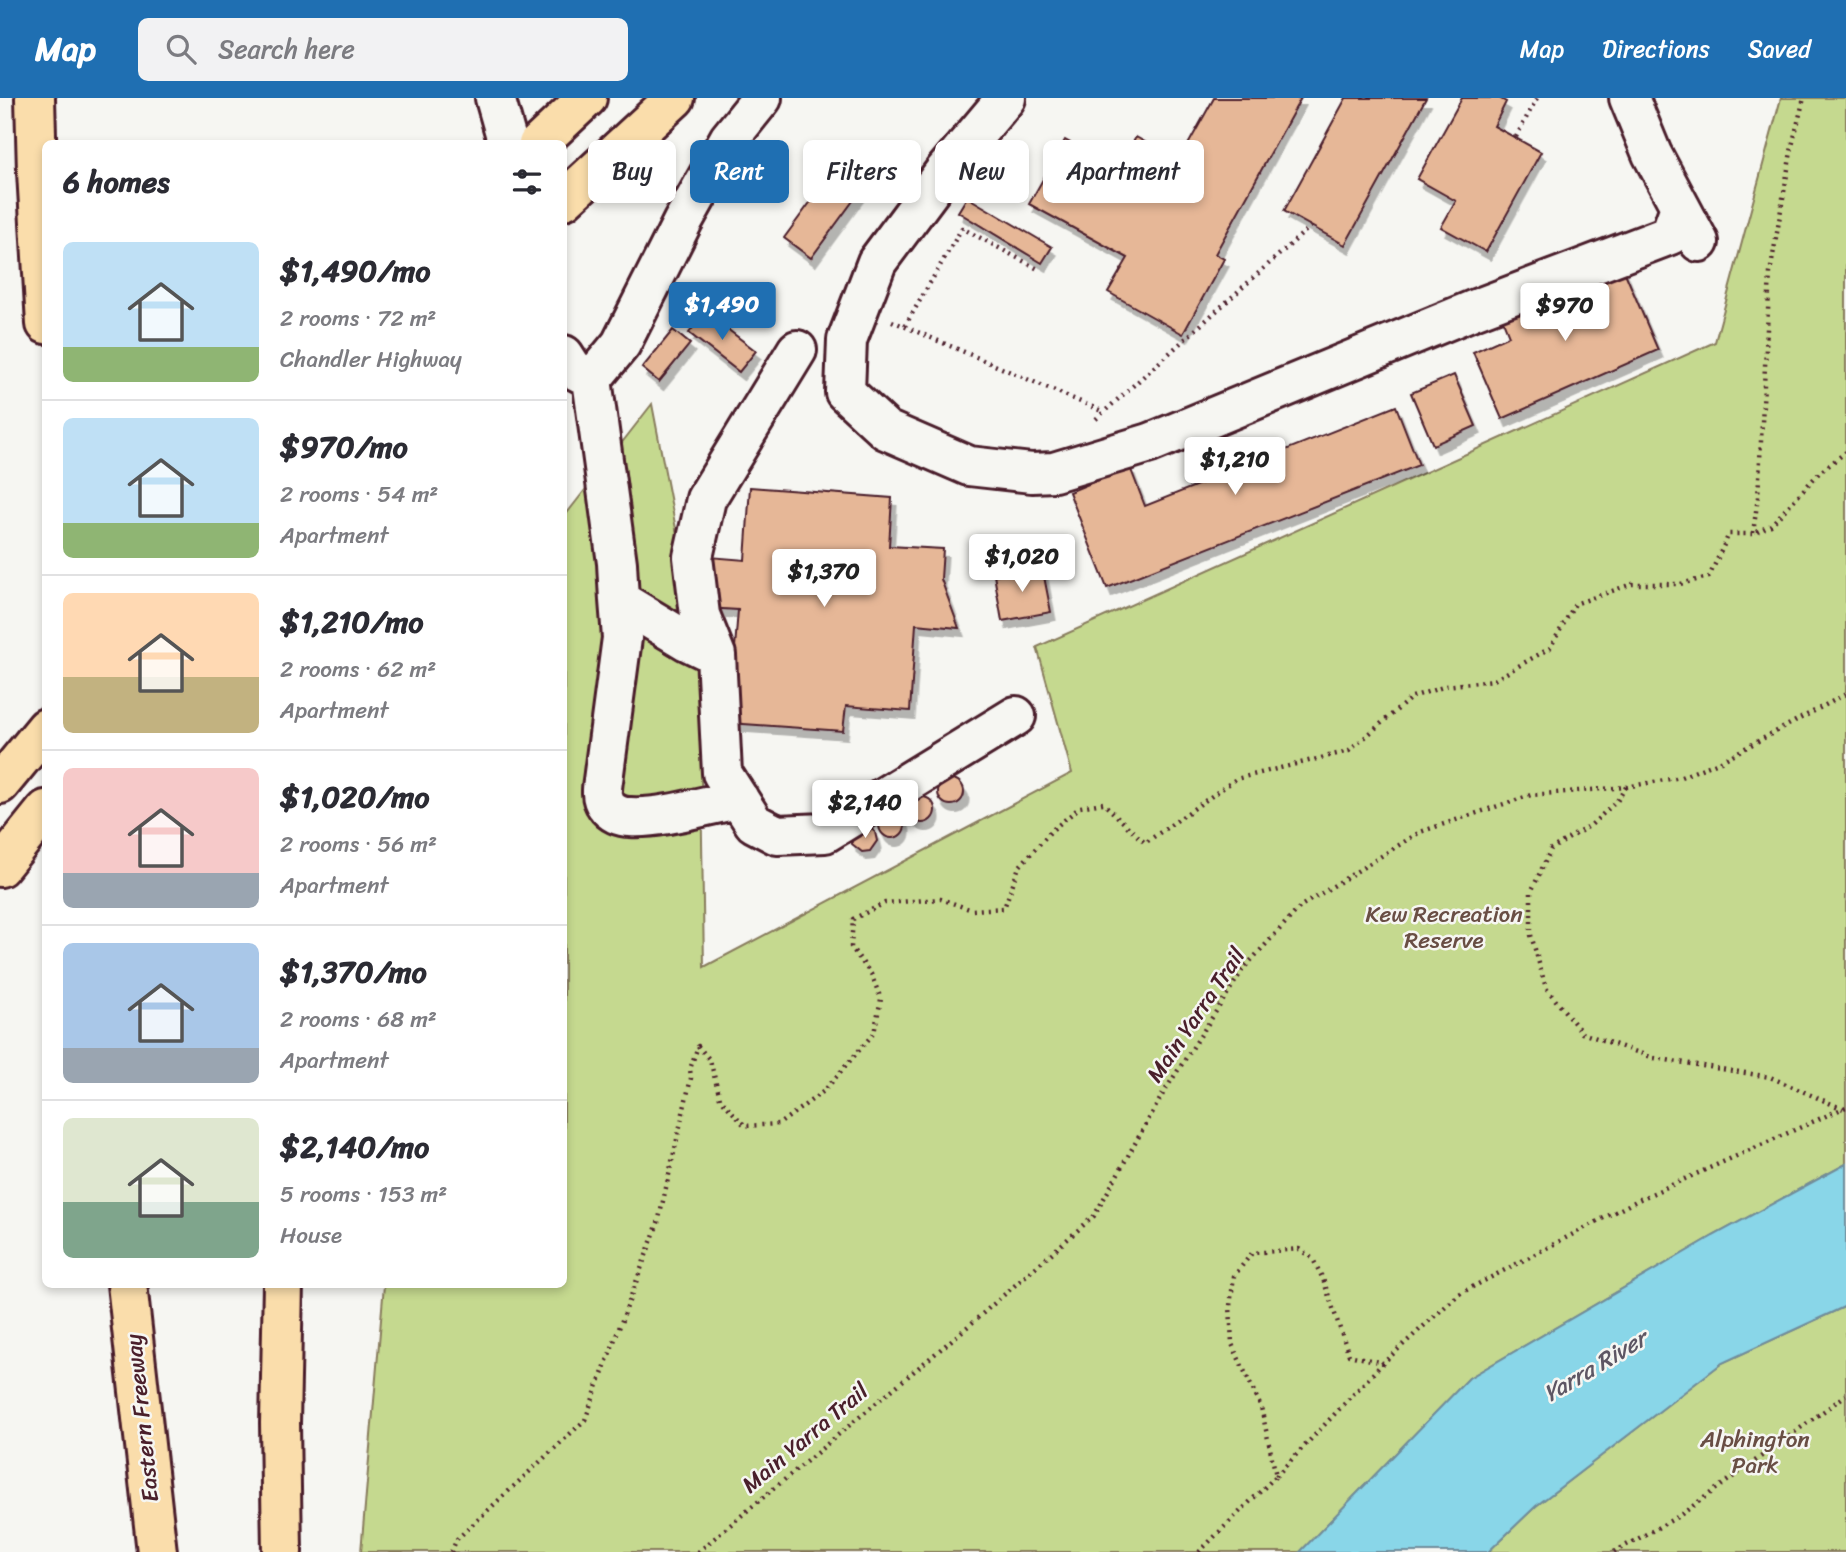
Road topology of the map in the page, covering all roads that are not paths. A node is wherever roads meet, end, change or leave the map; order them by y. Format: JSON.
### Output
{"nodes":[{"id":1,"x":35,"y":98,"type":"edge"},
{"id":2,"x":495,"y":98,"type":"edge"},
{"id":3,"x":587,"y":98,"type":"edge"},
{"id":4,"x":762,"y":98,"type":"edge"},
{"id":5,"x":1006,"y":98,"type":"edge"},
{"id":6,"x":1629,"y":98,"type":"edge"},
{"id":7,"x":674,"y":99,"type":"edge"},
{"id":8,"x":507,"y":140,"type":"edge"},
{"id":9,"x":542,"y":140,"type":"edge"},
{"id":10,"x":567,"y":197,"type":"edge"},
{"id":11,"x":1680,"y":207,"type":"junction"},
{"id":12,"x":1699,"y":242,"type":"dead end"},
{"id":13,"x":42,"y":256,"type":"edge"},
{"id":14,"x":797,"y":350,"type":"dead end"},
{"id":15,"x":567,"y":360,"type":"edge"},
{"id":16,"x":592,"y":379,"type":"junction"},
{"id":17,"x":619,"y":600,"type":"junction"},
{"id":18,"x":716,"y":655,"type":"junction"},
{"id":19,"x":1016,"y":716,"type":"dead end"},
{"id":20,"x":42,"y":733,"type":"edge"},
{"id":21,"x":0,"y":784,"type":"edge"},
{"id":22,"x":739,"y":799,"type":"junction"},
{"id":23,"x":42,"y":815,"type":"edge"},
{"id":24,"x":0,"y":867,"type":"edge"},
{"id":25,"x":127,"y":1288,"type":"edge"},
{"id":26,"x":283,"y":1288,"type":"edge"},
{"id":27,"x":157,"y":1552,"type":"edge"},
{"id":28,"x":282,"y":1552,"type":"edge"}],
"edges":[{"from":1,"to":13,"type":"main road"},
{"from":2,"to":8,"type":"lane"},
{"from":3,"to":9,"type":"main road"},
{"from":4,"to":16,"type":"lane"},
{"from":5,"to":11,"type":"lane"},
{"from":6,"to":11,"type":"lane"},
{"from":7,"to":10,"type":"main road"},
{"from":11,"to":12,"type":"lane"},
{"from":14,"to":18,"type":"lane"},
{"from":15,"to":16,"type":"lane"},
{"from":16,"to":17,"type":"lane"},
{"from":17,"to":18,"type":"lane"},
{"from":17,"to":22,"type":"lane"},
{"from":18,"to":22,"type":"lane"},
{"from":19,"to":22,"type":"lane"},
{"from":20,"to":21,"type":"main road"},
{"from":23,"to":24,"type":"main road"},
{"from":25,"to":27,"type":"main road","name":"Eastern Freeway"},
{"from":26,"to":28,"type":"main road"}]}
